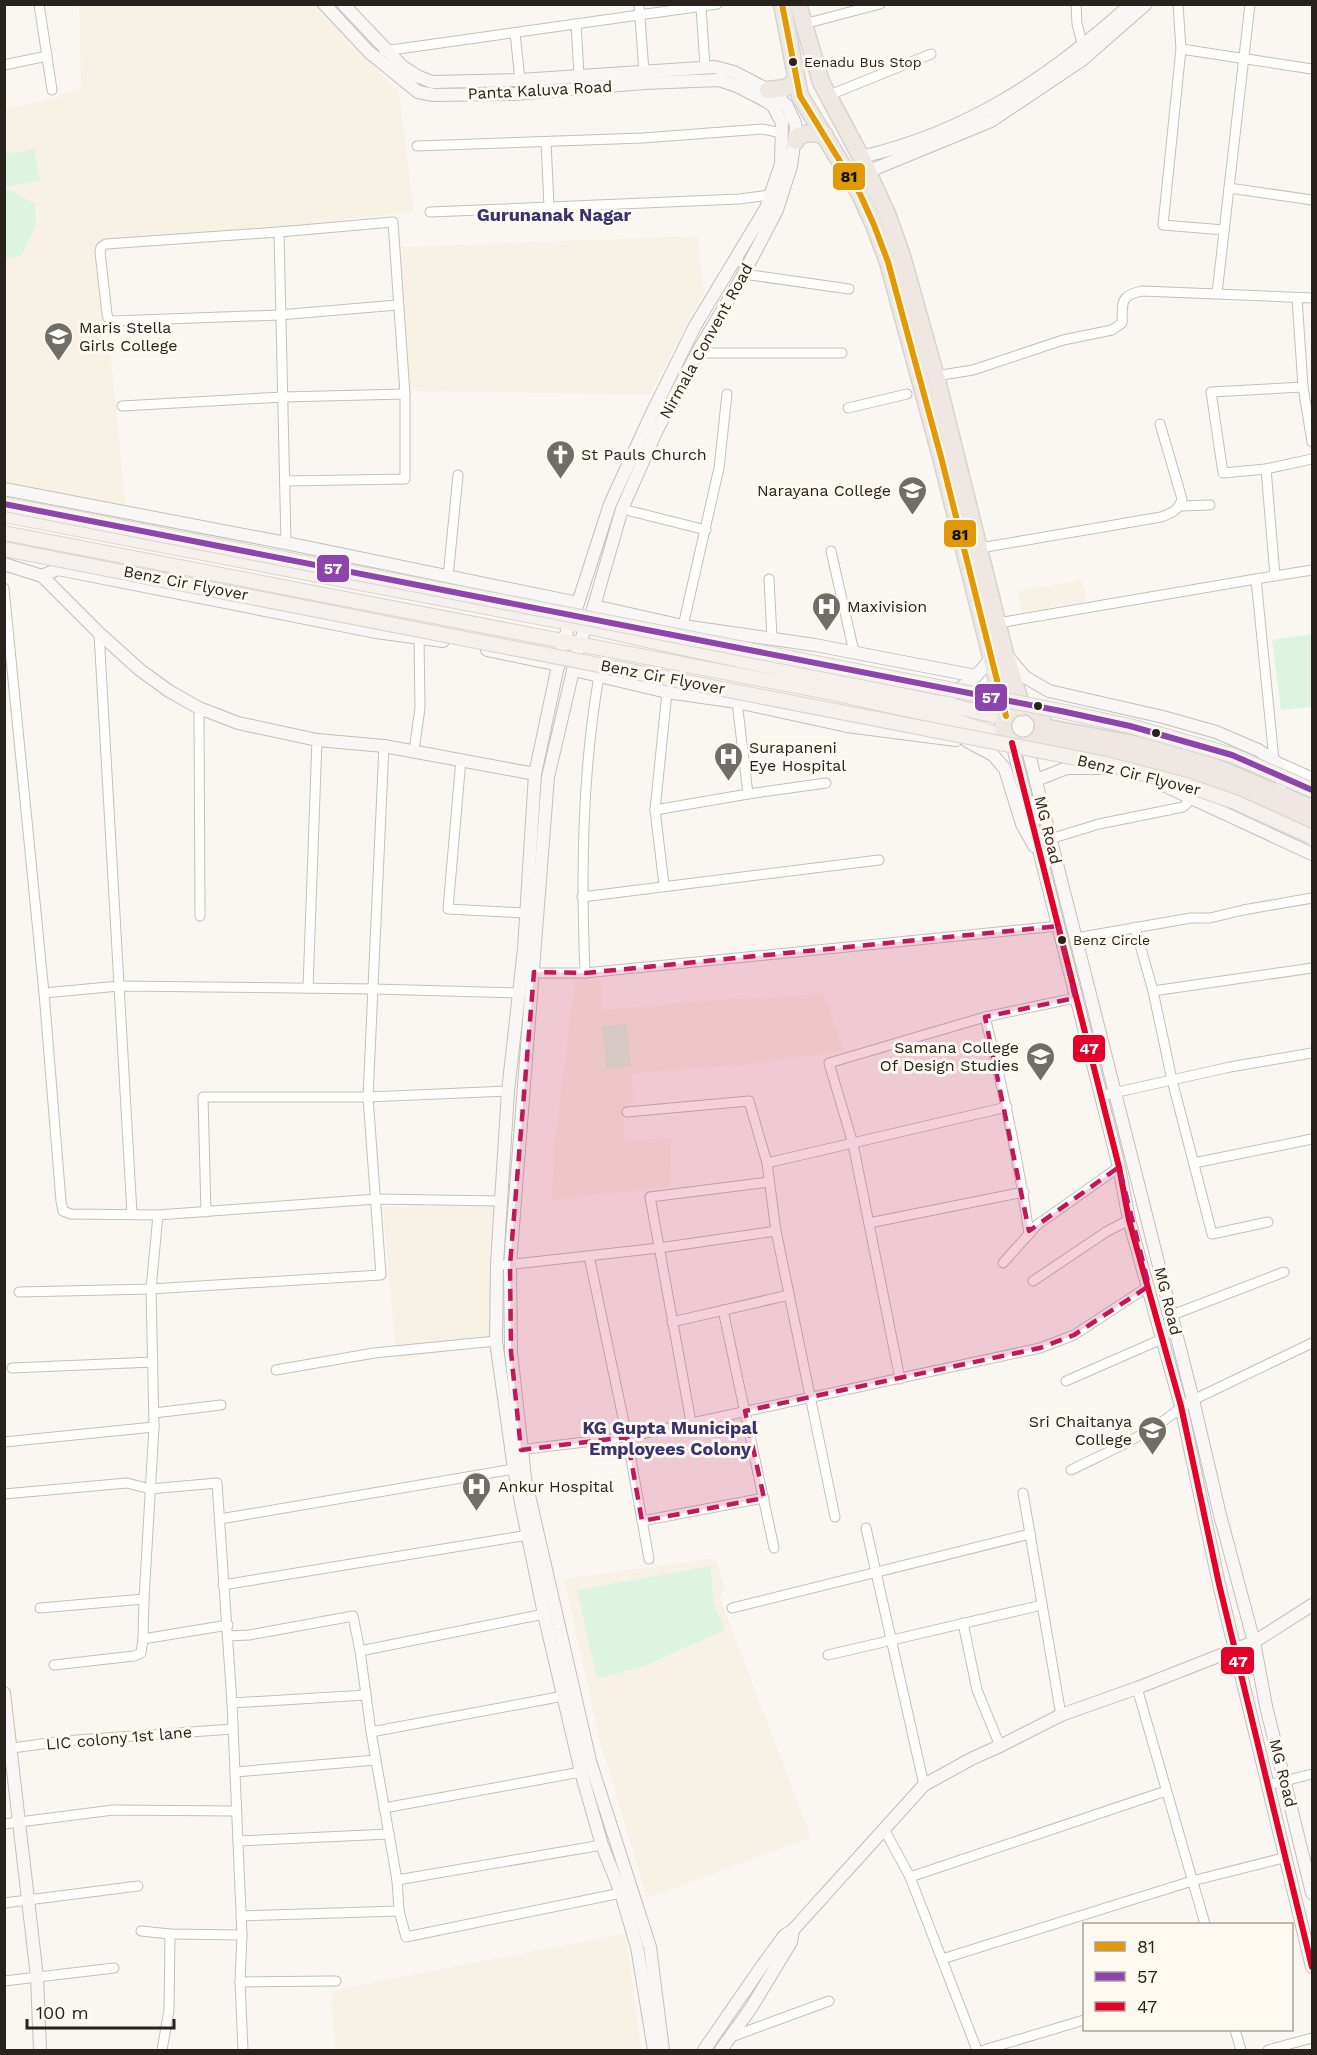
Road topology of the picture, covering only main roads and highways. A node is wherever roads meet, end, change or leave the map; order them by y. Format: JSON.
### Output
{"nodes":[{"id":1,"x":782,"y":4,"type":"edge"},
{"id":2,"x":798,"y":4,"type":"edge"},
{"id":3,"x":796,"y":81,"type":"junction"},
{"id":4,"x":768,"y":90,"type":"road end"},
{"id":5,"x":825,"y":135,"type":"junction"},
{"id":6,"x":789,"y":137,"type":"road end"},
{"id":7,"x":909,"y":309,"type":"junction"},
{"id":8,"x":4,"y":504,"type":"edge"},
{"id":9,"x":4,"y":515,"type":"edge"},
{"id":10,"x":4,"y":533,"type":"edge"},
{"id":11,"x":4,"y":549,"type":"edge"},
{"id":12,"x":998,"y":656,"type":"junction"},
{"id":13,"x":1022,"y":707,"type":"junction"},
{"id":14,"x":1005,"y":717,"type":"junction"},
{"id":15,"x":1025,"y":739,"type":"junction"},
{"id":16,"x":1312,"y":790,"type":"edge"},
{"id":17,"x":1312,"y":808,"type":"edge"},
{"id":18,"x":1312,"y":821,"type":"edge"},
{"id":19,"x":1312,"y":837,"type":"edge"}],
"edges":[{"from":1,"to":3,"type":"highway"},
{"from":2,"to":7,"type":"highway"},
{"from":3,"to":4,"type":"highway"},
{"from":3,"to":5,"type":"highway"},
{"from":5,"to":6,"type":"highway"},
{"from":5,"to":7,"type":"highway"},
{"from":7,"to":12,"type":"highway"},
{"from":7,"to":12,"type":"highway"},
{"from":8,"to":16,"type":"main road","bridge":true},
{"from":9,"to":14,"type":"main road"},
{"from":10,"to":15,"type":"main road"},
{"from":11,"to":19,"type":"main road","name":"Benz Cir Flyover","bridge":true},
{"from":12,"to":13,"type":"highway"},
{"from":12,"to":14,"type":"highway"},
{"from":13,"to":14,"type":"highway"},
{"from":13,"to":15,"type":"highway"},
{"from":14,"to":15,"type":"highway"},
{"from":15,"to":17,"type":"highway"},
{"from":15,"to":18,"type":"highway"}]}
